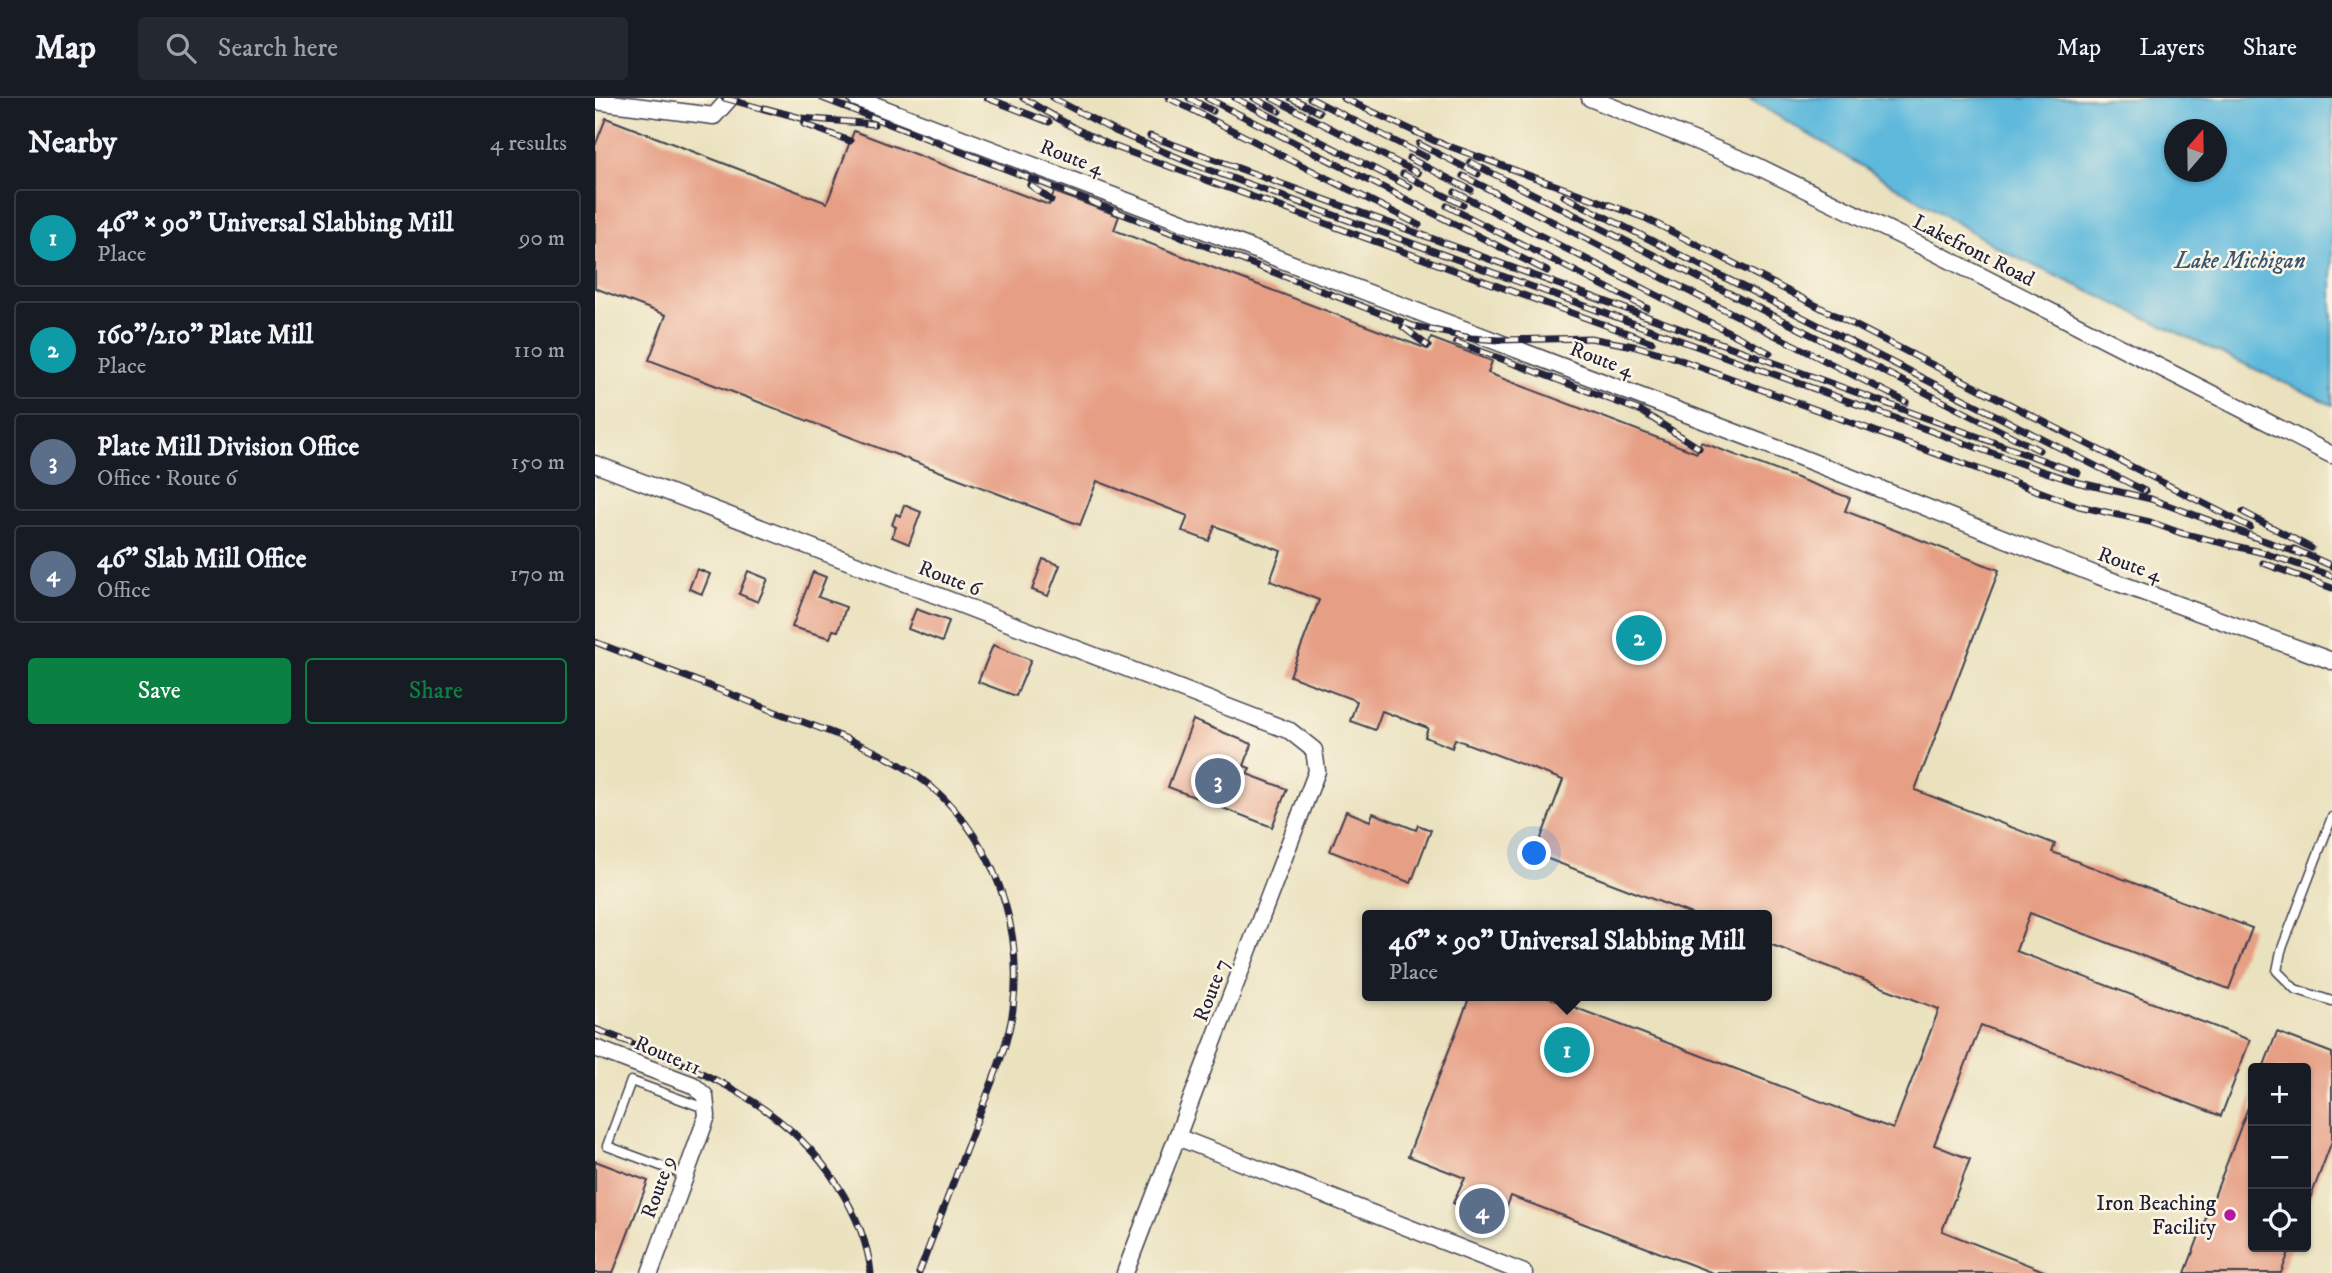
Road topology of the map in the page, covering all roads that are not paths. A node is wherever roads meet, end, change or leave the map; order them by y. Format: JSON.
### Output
{"nodes":[{"id":1,"x":730,"y":98,"type":"edge"},
{"id":2,"x":856,"y":98,"type":"edge"},
{"id":3,"x":1590,"y":98,"type":"edge"},
{"id":4,"x":595,"y":101,"type":"edge"},
{"id":5,"x":2332,"y":455,"type":"edge"},
{"id":6,"x":595,"y":464,"type":"edge"},
{"id":7,"x":2332,"y":661,"type":"edge"},
{"id":8,"x":1290,"y":731,"type":"joint"},
{"id":9,"x":2332,"y":817,"type":"edge"},
{"id":10,"x":2332,"y":1000,"type":"edge"},
{"id":11,"x":595,"y":1048,"type":"edge"},
{"id":12,"x":707,"y":1113,"type":"junction"},
{"id":13,"x":1177,"y":1137,"type":"junction"},
{"id":14,"x":685,"y":1175,"type":"junction"},
{"id":15,"x":650,"y":1273,"type":"edge"},
{"id":16,"x":1125,"y":1273,"type":"edge"},
{"id":17,"x":1524,"y":1273,"type":"edge"}],
"edges":[{"from":1,"to":4,"type":"street"},
{"from":2,"to":7,"type":"street","name":"Route 4"},
{"from":3,"to":5,"type":"street","name":"Lakefront Road"},
{"from":6,"to":8,"type":"street","name":"Route 6"},
{"from":8,"to":13,"type":"street","name":"Route 7"},
{"from":9,"to":10,"type":"lane"},
{"from":11,"to":12,"type":"street","name":"Route 11"},
{"from":12,"to":14,"type":"street","name":"Route 9"},
{"from":12,"to":14,"type":"lane"},
{"from":13,"to":16,"type":"street","name":"Route 7"},
{"from":13,"to":17,"type":"street"},
{"from":14,"to":15,"type":"street","name":"Route 9"}]}
